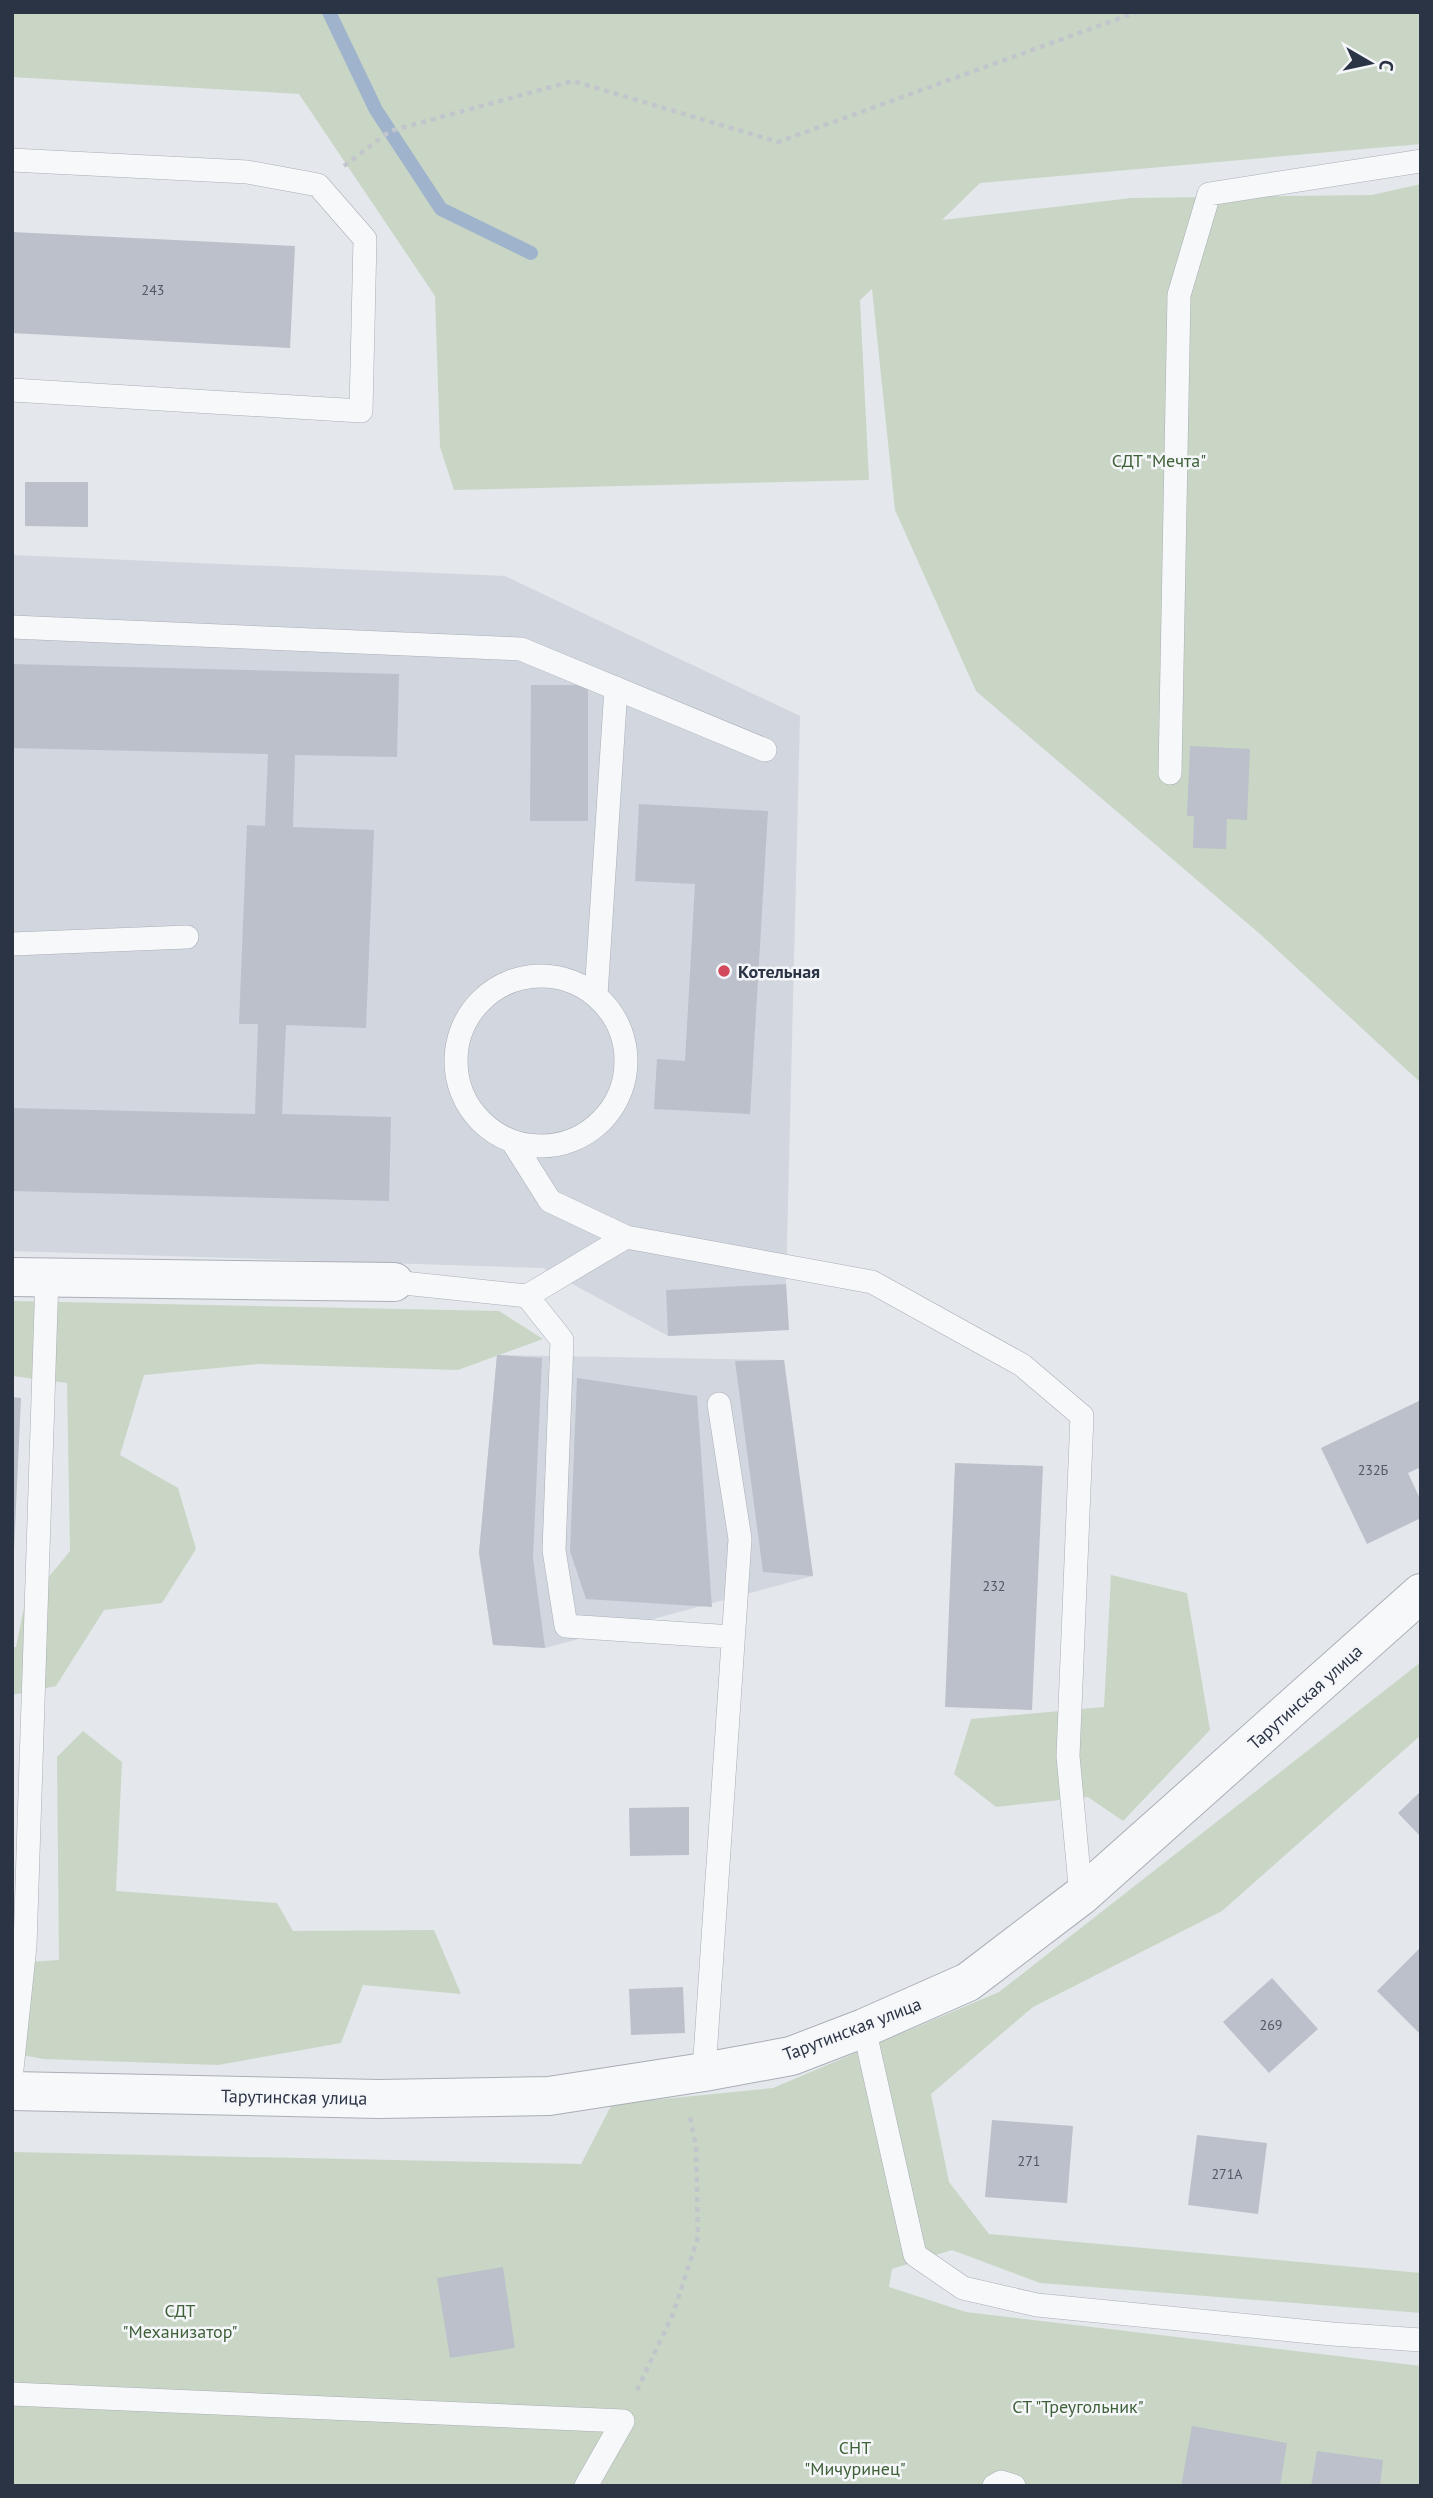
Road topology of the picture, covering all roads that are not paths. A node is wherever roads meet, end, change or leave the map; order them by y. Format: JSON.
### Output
{"nodes":[{"id":1,"x":12,"y":160,"type":"edge"},
{"id":2,"x":1421,"y":161,"type":"edge"},
{"id":3,"x":12,"y":390,"type":"edge"},
{"id":4,"x":12,"y":627,"type":"edge"},
{"id":5,"x":616,"y":688,"type":"junction"},
{"id":6,"x":765,"y":750,"type":"dead end"},
{"id":7,"x":1170,"y":773,"type":"dead end"},
{"id":8,"x":187,"y":937,"type":"dead end"},
{"id":9,"x":12,"y":944,"type":"edge"},
{"id":10,"x":596,"y":995,"type":"junction"},
{"id":11,"x":514,"y":1144,"type":"junction"},
{"id":12,"x":626,"y":1237,"type":"junction"},
{"id":13,"x":29,"y":1277,"type":"edge"},
{"id":14,"x":394,"y":1282,"type":"joint"},
{"id":15,"x":527,"y":1296,"type":"junction"},
{"id":16,"x":719,"y":1404,"type":"dead end"},
{"id":17,"x":1421,"y":1593,"type":"edge"},
{"id":18,"x":733,"y":1637,"type":"junction"},
{"id":19,"x":1081,"y":1896,"type":"junction"},
{"id":20,"x":864,"y":2028,"type":"junction"},
{"id":21,"x":12,"y":2069,"type":"edge"},
{"id":22,"x":693,"y":2074,"type":"junction"},
{"id":23,"x":12,"y":2091,"type":"edge"},
{"id":24,"x":1421,"y":2340,"type":"edge"},
{"id":25,"x":12,"y":2394,"type":"edge"},
{"id":26,"x":586,"y":2486,"type":"edge"},
{"id":27,"x":994,"y":2486,"type":"edge"},
{"id":28,"x":1014,"y":2486,"type":"edge"}],
"edges":[{"from":1,"to":3,"type":"lane"},
{"from":2,"to":7,"type":"lane"},
{"from":4,"to":5,"type":"lane"},
{"from":5,"to":6,"type":"lane"},
{"from":5,"to":10,"type":"lane"},
{"from":8,"to":9,"type":"lane"},
{"from":10,"to":11,"type":"lane"},
{"from":10,"to":11,"type":"lane"},
{"from":11,"to":12,"type":"lane"},
{"from":12,"to":15,"type":"lane"},
{"from":12,"to":19,"type":"lane"},
{"from":13,"to":14,"type":"street"},
{"from":13,"to":21,"type":"lane"},
{"from":14,"to":15,"type":"lane"},
{"from":15,"to":18,"type":"lane"},
{"from":16,"to":18,"type":"lane"},
{"from":17,"to":19,"type":"street","name":"Тарутинская улица"},
{"from":18,"to":22,"type":"lane"},
{"from":19,"to":20,"type":"street","name":"Тарутинская улица"},
{"from":20,"to":22,"type":"street","name":"Тарутинская улица"},
{"from":20,"to":24,"type":"lane"},
{"from":22,"to":23,"type":"street","name":"Тарутинская улица"},
{"from":25,"to":26,"type":"lane"},
{"from":27,"to":28,"type":"lane"}]}
